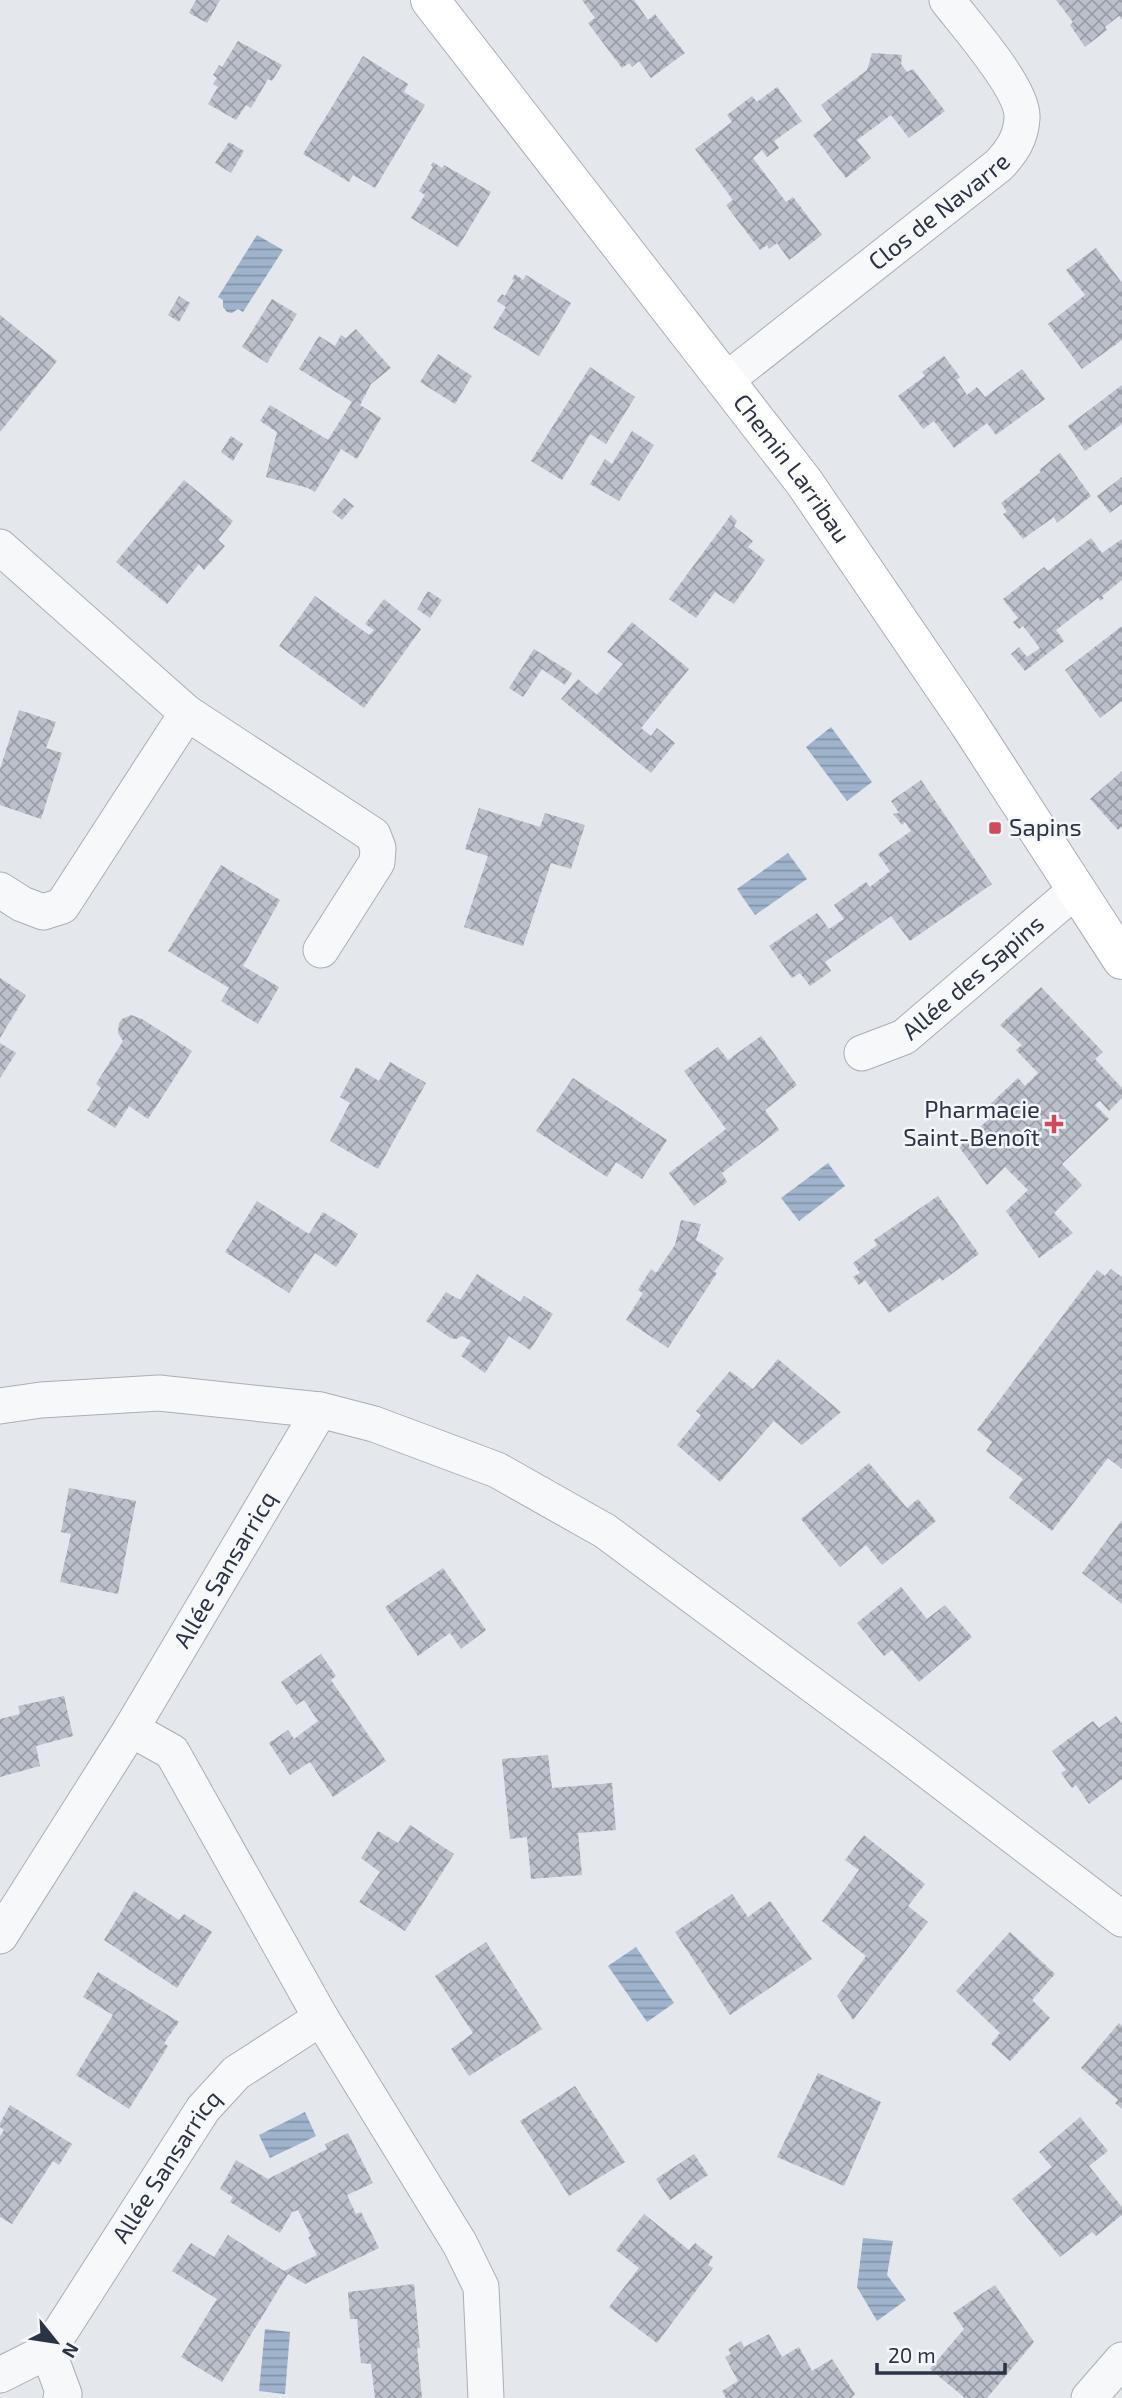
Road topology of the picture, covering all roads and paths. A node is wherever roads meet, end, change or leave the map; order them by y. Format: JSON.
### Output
{"nodes":[{"id":1,"x":430,"y":0,"type":"edge"},
{"id":2,"x":947,"y":0,"type":"edge"},
{"id":3,"x":724,"y":381,"type":"junction"},
{"id":4,"x":0,"y":547,"type":"edge"},
{"id":5,"x":187,"y":713,"type":"junction"},
{"id":6,"x":1077,"y":889,"type":"junction"},
{"id":7,"x":0,"y":890,"type":"edge"},
{"id":8,"x":321,"y":950,"type":"dead end"},
{"id":9,"x":1122,"y":960,"type":"edge"},
{"id":10,"x":862,"y":1054,"type":"dead end"},
{"id":11,"x":0,"y":1406,"type":"edge"},
{"id":12,"x":320,"y":1410,"type":"junction"},
{"id":13,"x":131,"y":1729,"type":"junction"},
{"id":14,"x":1122,"y":1919,"type":"edge"},
{"id":15,"x":0,"y":1936,"type":"edge"},
{"id":16,"x":321,"y":2018,"type":"junction"},
{"id":17,"x":48,"y":2351,"type":"junction"},
{"id":18,"x":1122,"y":2360,"type":"edge"},
{"id":19,"x":0,"y":2375,"type":"edge"},
{"id":20,"x":61,"y":2398,"type":"edge"},
{"id":21,"x":486,"y":2398,"type":"edge"},
{"id":22,"x":1089,"y":2398,"type":"edge"}],
"edges":[{"from":1,"to":3,"type":"street","name":"Chemin Larribau"},
{"from":2,"to":3,"type":"street","name":"Clos de Navarre"},
{"from":3,"to":6,"type":"street","name":"Chemin Larribau"},
{"from":4,"to":5,"type":"street"},
{"from":5,"to":7,"type":"street"},
{"from":5,"to":8,"type":"street"},
{"from":6,"to":9,"type":"street","name":"Chemin Larribau"},
{"from":6,"to":10,"type":"street","name":"Allée des Sapins"},
{"from":11,"to":12,"type":"street"},
{"from":12,"to":13,"type":"street","name":"Allée Sansarricq"},
{"from":12,"to":14,"type":"street"},
{"from":13,"to":15,"type":"street","name":"Allée Sansarricq"},
{"from":13,"to":16,"type":"street"},
{"from":16,"to":17,"type":"street","name":"Allée Sansarricq"},
{"from":16,"to":21,"type":"street"},
{"from":17,"to":19,"type":"street"},
{"from":17,"to":20,"type":"street"},
{"from":18,"to":22,"type":"street"}]}
